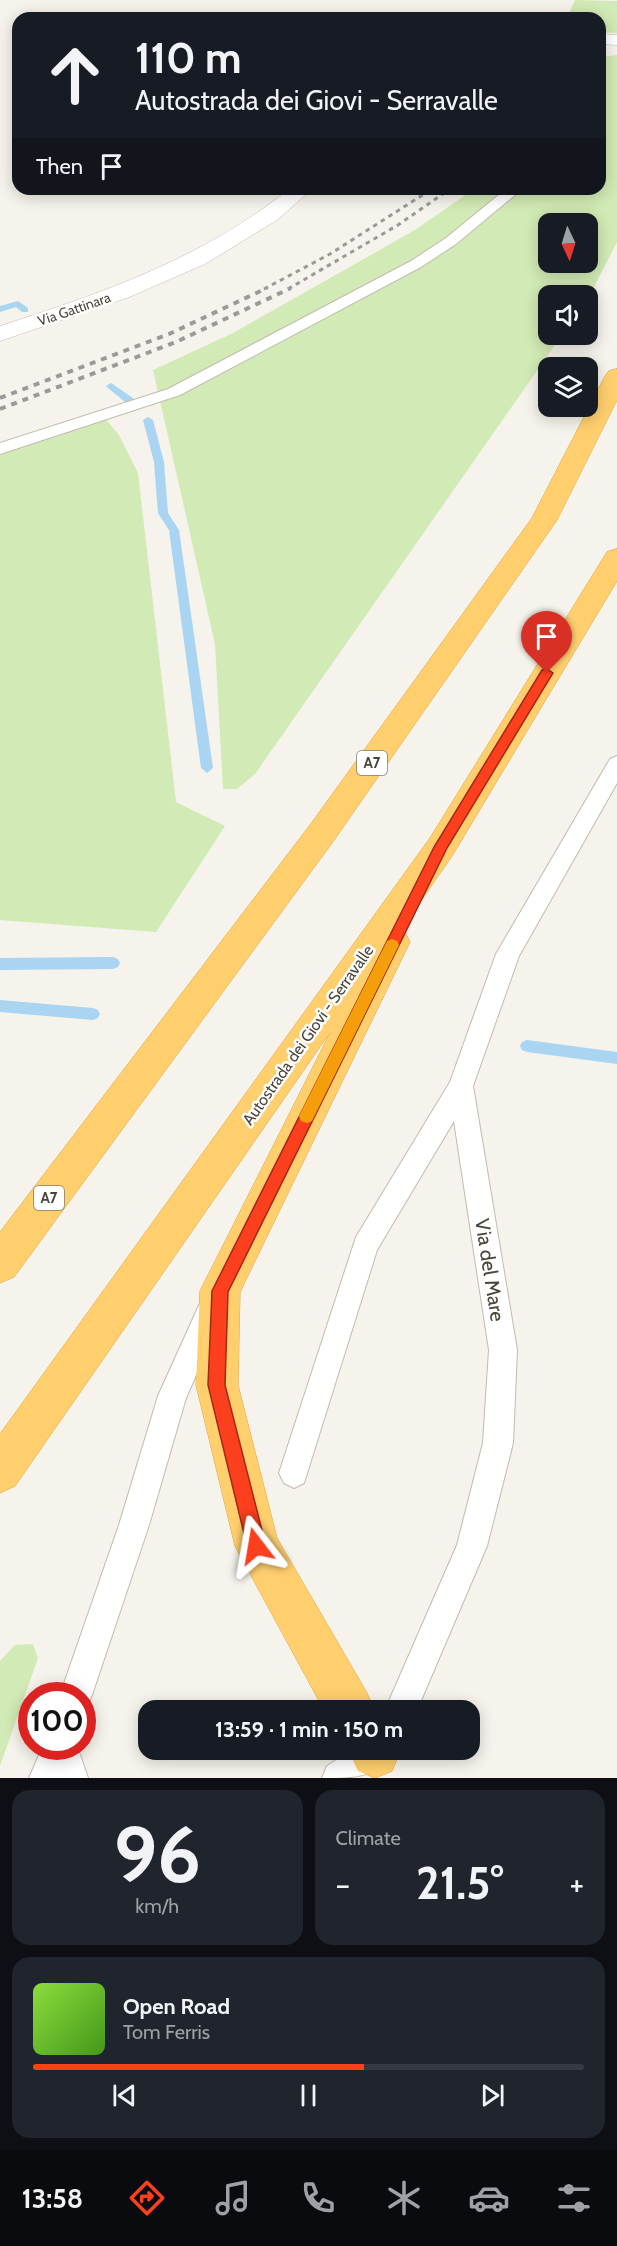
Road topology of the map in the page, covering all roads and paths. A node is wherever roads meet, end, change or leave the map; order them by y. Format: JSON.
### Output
{"nodes":[{"id":1,"x":294,"y":195,"type":"edge"},
{"id":2,"x":508,"y":195,"type":"edge"},
{"id":3,"x":0,"y":334,"type":"edge"},
{"id":4,"x":617,"y":376,"type":"edge"},
{"id":5,"x":0,"y":449,"type":"edge"},
{"id":6,"x":617,"y":558,"type":"edge"},
{"id":7,"x":617,"y":764,"type":"edge"},
{"id":8,"x":441,"y":847,"type":"junction"},
{"id":9,"x":461,"y":1086,"type":"junction"},
{"id":10,"x":0,"y":1264,"type":"edge"},
{"id":11,"x":220,"y":1291,"type":"junction"},
{"id":12,"x":0,"y":1471,"type":"edge"},
{"id":13,"x":294,"y":1473,"type":"dead end"},
{"id":14,"x":80,"y":1682,"type":"edge"},
{"id":15,"x":344,"y":1700,"type":"edge"},
{"id":16,"x":405,"y":1700,"type":"edge"},
{"id":17,"x":54,"y":1760,"type":"edge"},
{"id":18,"x":56,"y":1760,"type":"edge"},
{"id":19,"x":65,"y":1760,"type":"edge"},
{"id":20,"x":46,"y":1778,"type":"edge"},
{"id":21,"x":52,"y":1778,"type":"edge"},
{"id":22,"x":71,"y":1778,"type":"edge"}],
"edges":[{"from":1,"to":3,"type":"street","name":"Via Gattinara"},
{"from":2,"to":5,"type":"lane"},
{"from":4,"to":10,"type":"highway","number":"A7"},
{"from":6,"to":8,"type":"highway","name":"Autostrada dei Giovi - Serravalle"},
{"from":7,"to":9,"type":"lane","name":"Via del Mare"},
{"from":8,"to":11,"type":"highway"},
{"from":8,"to":12,"type":"highway","name":"Autostrada dei Giovi - Serravalle"},
{"from":9,"to":13,"type":"lane"},
{"from":9,"to":16,"type":"lane","name":"Via del Mare"},
{"from":11,"to":14,"type":"lane"},
{"from":11,"to":15,"type":"highway"},
{"from":17,"to":20,"type":"lane"},
{"from":18,"to":21,"type":"lane"},
{"from":19,"to":22,"type":"lane"}]}
